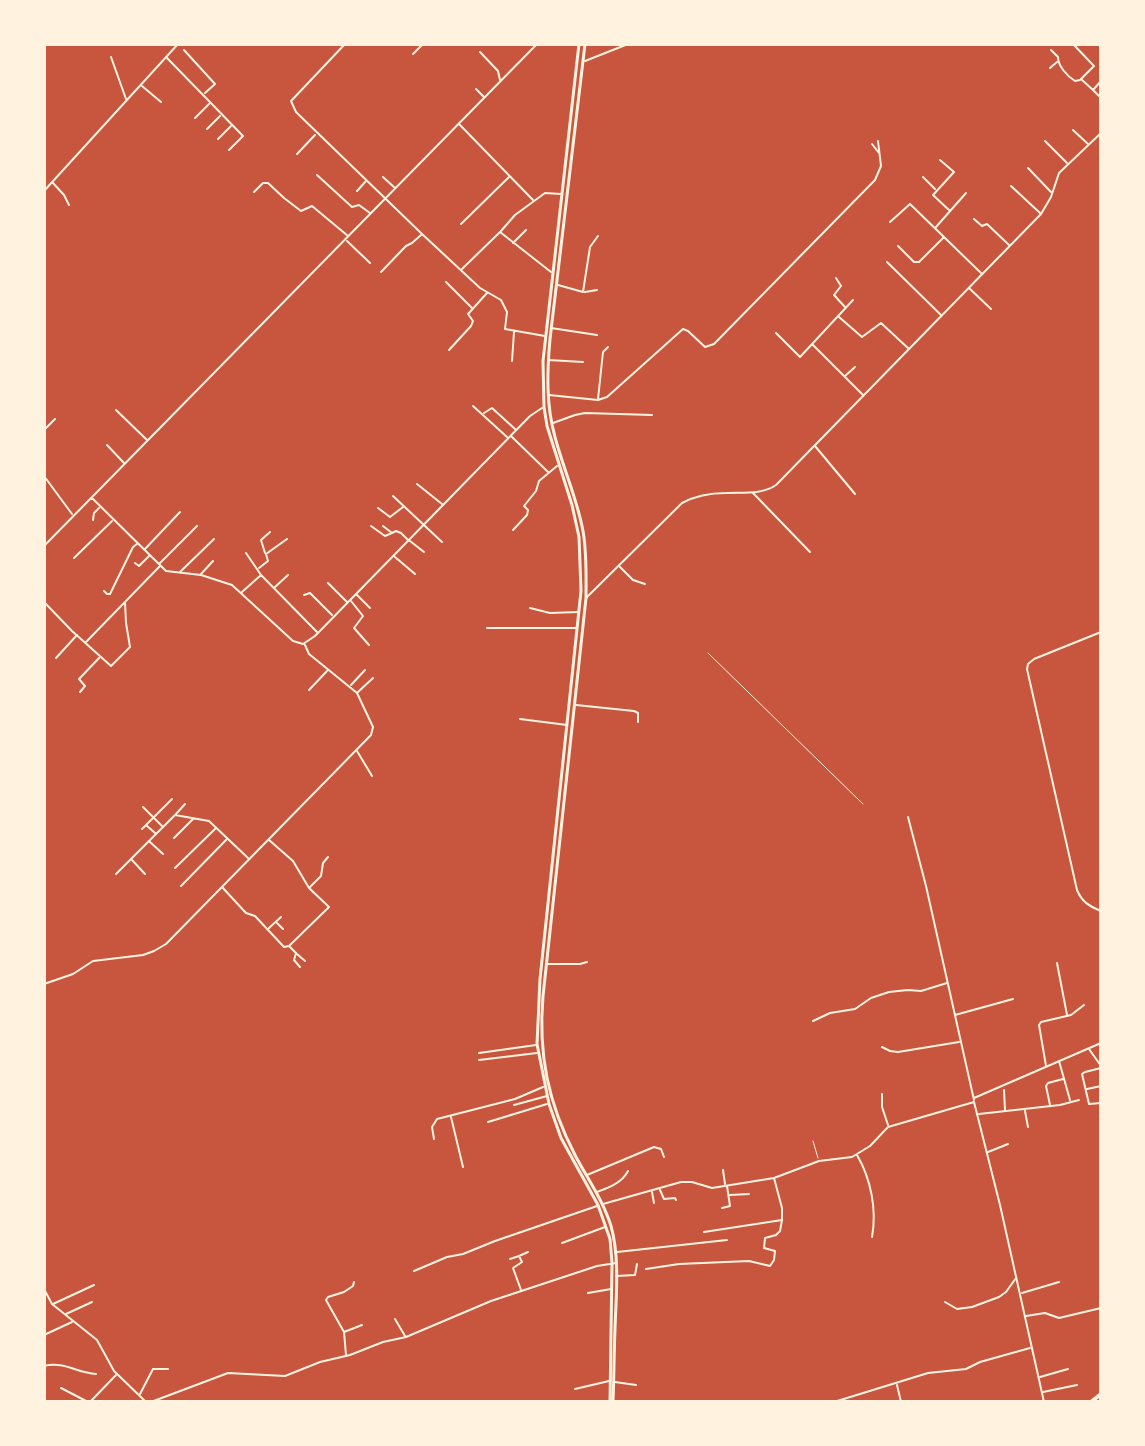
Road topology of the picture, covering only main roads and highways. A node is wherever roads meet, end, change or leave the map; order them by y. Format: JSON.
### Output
{"nodes":[{"id":1,"x":582,"y":44,"type":"edge"},
{"id":2,"x":559,"y":214,"type":"junction"},
{"id":3,"x":565,"y":215,"type":"junction"},
{"id":4,"x":546,"y":395,"type":"junction"},
{"id":5,"x":600,"y":1205,"type":"junction"},
{"id":6,"x":614,"y":1263,"type":"junction"},
{"id":7,"x":612,"y":1381,"type":"junction"},
{"id":8,"x":1101,"y":1394,"type":"edge"},
{"id":9,"x":612,"y":1402,"type":"edge"},
{"id":10,"x":1091,"y":1402,"type":"edge"}],
"edges":[{"from":1,"to":2,"type":"highway"},
{"from":1,"to":3,"type":"highway"},
{"from":2,"to":3,"type":"highway"},
{"from":2,"to":4,"type":"highway"},
{"from":3,"to":4,"type":"highway"},
{"from":4,"to":5,"type":"highway"},
{"from":4,"to":5,"type":"highway"},
{"from":5,"to":6,"type":"highway"},
{"from":5,"to":6,"type":"highway"},
{"from":6,"to":7,"type":"highway"},
{"from":6,"to":7,"type":"highway"},
{"from":7,"to":9,"type":"highway"},
{"from":8,"to":10,"type":"highway"}]}
